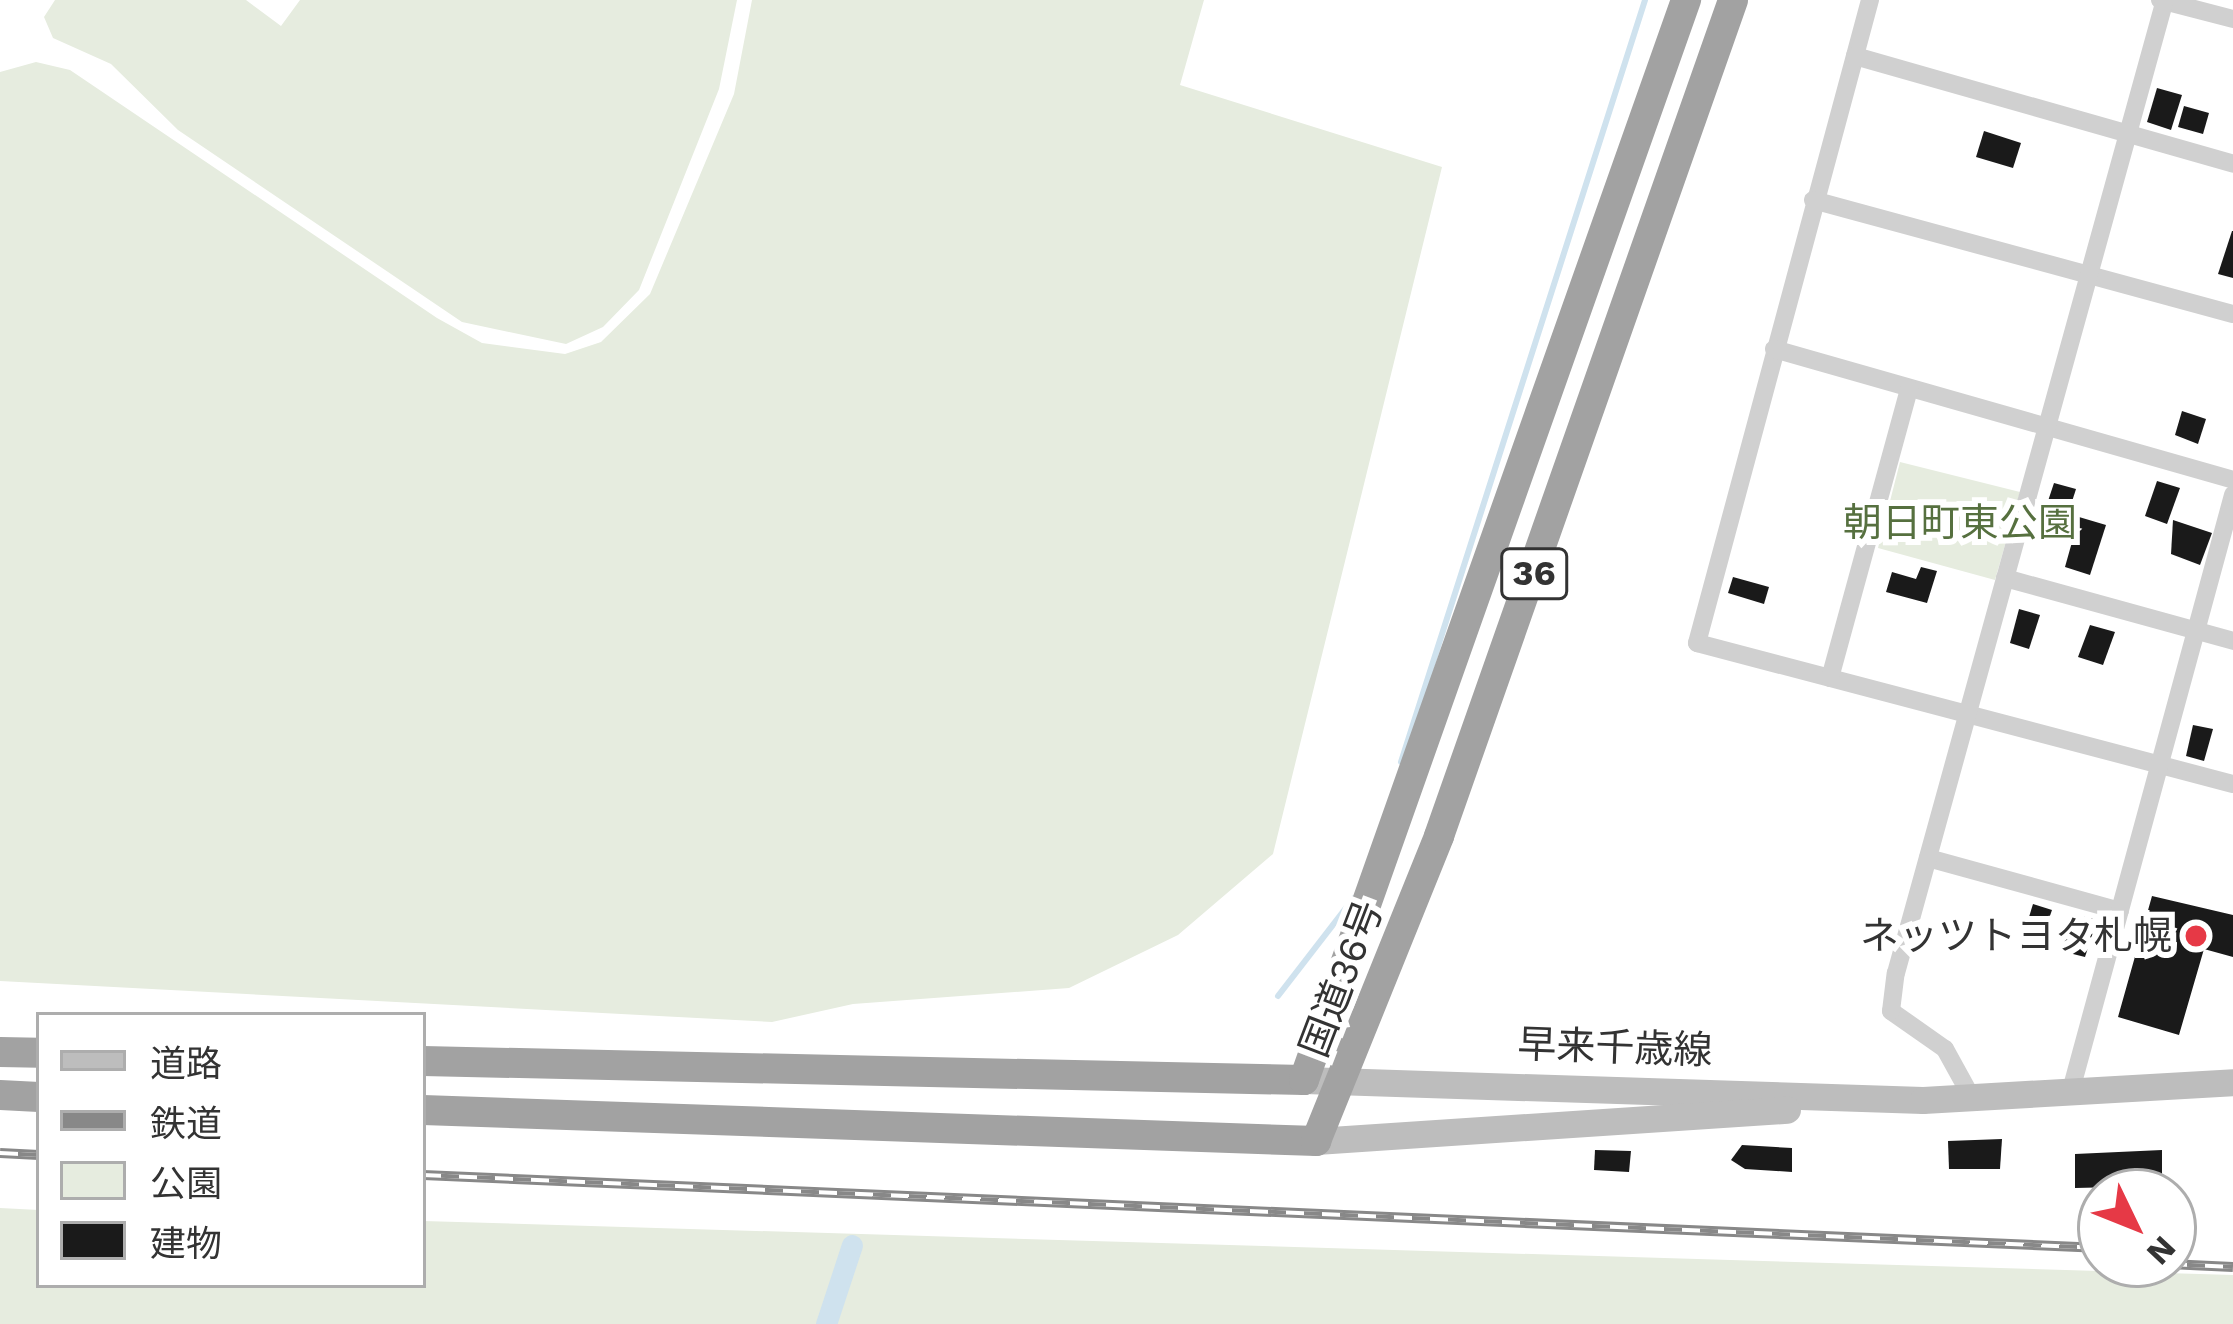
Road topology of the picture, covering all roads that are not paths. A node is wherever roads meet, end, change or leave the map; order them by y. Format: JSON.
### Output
{"nodes":[{"id":1,"x":1686,"y":0,"type":"edge"},
{"id":2,"x":1732,"y":0,"type":"edge"},
{"id":3,"x":1870,"y":0,"type":"edge"},
{"id":4,"x":2163,"y":0,"type":"edge"},
{"id":5,"x":2233,"y":19,"type":"edge"},
{"id":6,"x":1855,"y":56,"type":"junction"},
{"id":7,"x":2127,"y":135,"type":"junction"},
{"id":8,"x":2233,"y":164,"type":"edge"},
{"id":9,"x":1813,"y":200,"type":"junction"},
{"id":10,"x":2089,"y":274,"type":"junction"},
{"id":11,"x":2233,"y":314,"type":"edge"},
{"id":12,"x":1774,"y":349,"type":"junction"},
{"id":13,"x":1910,"y":389,"type":"junction"},
{"id":14,"x":2046,"y":430,"type":"junction"},
{"id":15,"x":2233,"y":480,"type":"edge"},
{"id":16,"x":2233,"y":495,"type":"edge"},
{"id":17,"x":2005,"y":578,"type":"junction"},
{"id":18,"x":2196,"y":632,"type":"junction"},
{"id":19,"x":2233,"y":641,"type":"edge"},
{"id":20,"x":1829,"y":678,"type":"junction"},
{"id":21,"x":1968,"y":713,"type":"junction"},
{"id":22,"x":2159,"y":765,"type":"junction"},
{"id":23,"x":2233,"y":784,"type":"edge"},
{"id":24,"x":1928,"y":858,"type":"junction"},
{"id":25,"x":2120,"y":911,"type":"junction"},
{"id":26,"x":0,"y":1052,"type":"edge"},
{"id":27,"x":36,"y":1053,"type":"edge"},
{"id":28,"x":426,"y":1061,"type":"edge"},
{"id":29,"x":1348,"y":1075,"type":"junction"},
{"id":30,"x":1304,"y":1080,"type":"junction"},
{"id":31,"x":2233,"y":1082,"type":"edge"},
{"id":32,"x":2072,"y":1090,"type":"junction"},
{"id":33,"x":0,"y":1096,"type":"edge"},
{"id":34,"x":36,"y":1097,"type":"edge"},
{"id":35,"x":1972,"y":1098,"type":"junction"},
{"id":36,"x":1923,"y":1100,"type":"junction"},
{"id":37,"x":426,"y":1110,"type":"edge"},
{"id":38,"x":1316,"y":1141,"type":"junction"}],
"edges":[{"from":1,"to":30,"type":"highway","name":"国道36号","number":"36"},
{"from":2,"to":29,"type":"highway","name":"国道36号","number":"36"},
{"from":3,"to":6,"type":"street"},
{"from":4,"to":5,"type":"street"},
{"from":4,"to":7,"type":"street"},
{"from":6,"to":7,"type":"street"},
{"from":6,"to":9,"type":"street"},
{"from":7,"to":8,"type":"street"},
{"from":7,"to":10,"type":"street"},
{"from":9,"to":10,"type":"street"},
{"from":9,"to":12,"type":"street"},
{"from":10,"to":11,"type":"street"},
{"from":10,"to":14,"type":"street"},
{"from":12,"to":13,"type":"street"},
{"from":12,"to":20,"type":"street"},
{"from":13,"to":14,"type":"street"},
{"from":13,"to":20,"type":"street"},
{"from":14,"to":15,"type":"street"},
{"from":14,"to":17,"type":"street"},
{"from":16,"to":18,"type":"street"},
{"from":17,"to":18,"type":"street"},
{"from":17,"to":21,"type":"street"},
{"from":18,"to":19,"type":"street"},
{"from":18,"to":22,"type":"street"},
{"from":20,"to":21,"type":"street"},
{"from":21,"to":22,"type":"street"},
{"from":21,"to":24,"type":"street"},
{"from":22,"to":23,"type":"street"},
{"from":22,"to":25,"type":"street"},
{"from":24,"to":25,"type":"street"},
{"from":24,"to":35,"type":"street"},
{"from":25,"to":32,"type":"street"},
{"from":26,"to":27,"type":"highway"},
{"from":28,"to":30,"type":"highway","name":"国道36号"},
{"from":29,"to":30,"type":"main road","name":"早来千歳線"},
{"from":29,"to":36,"type":"main road","name":"早来千歳線"},
{"from":29,"to":38,"type":"highway","name":"国道36号","number":"36"},
{"from":30,"to":38,"type":"highway"},
{"from":31,"to":32,"type":"main road","name":"早来千歳線"},
{"from":32,"to":35,"type":"main road","name":"早来千歳線"},
{"from":33,"to":34,"type":"highway"},
{"from":35,"to":36,"type":"main road","name":"早来千歳線"},
{"from":36,"to":38,"type":"main road","name":"早来千歳線"},
{"from":37,"to":38,"type":"highway"}]}
